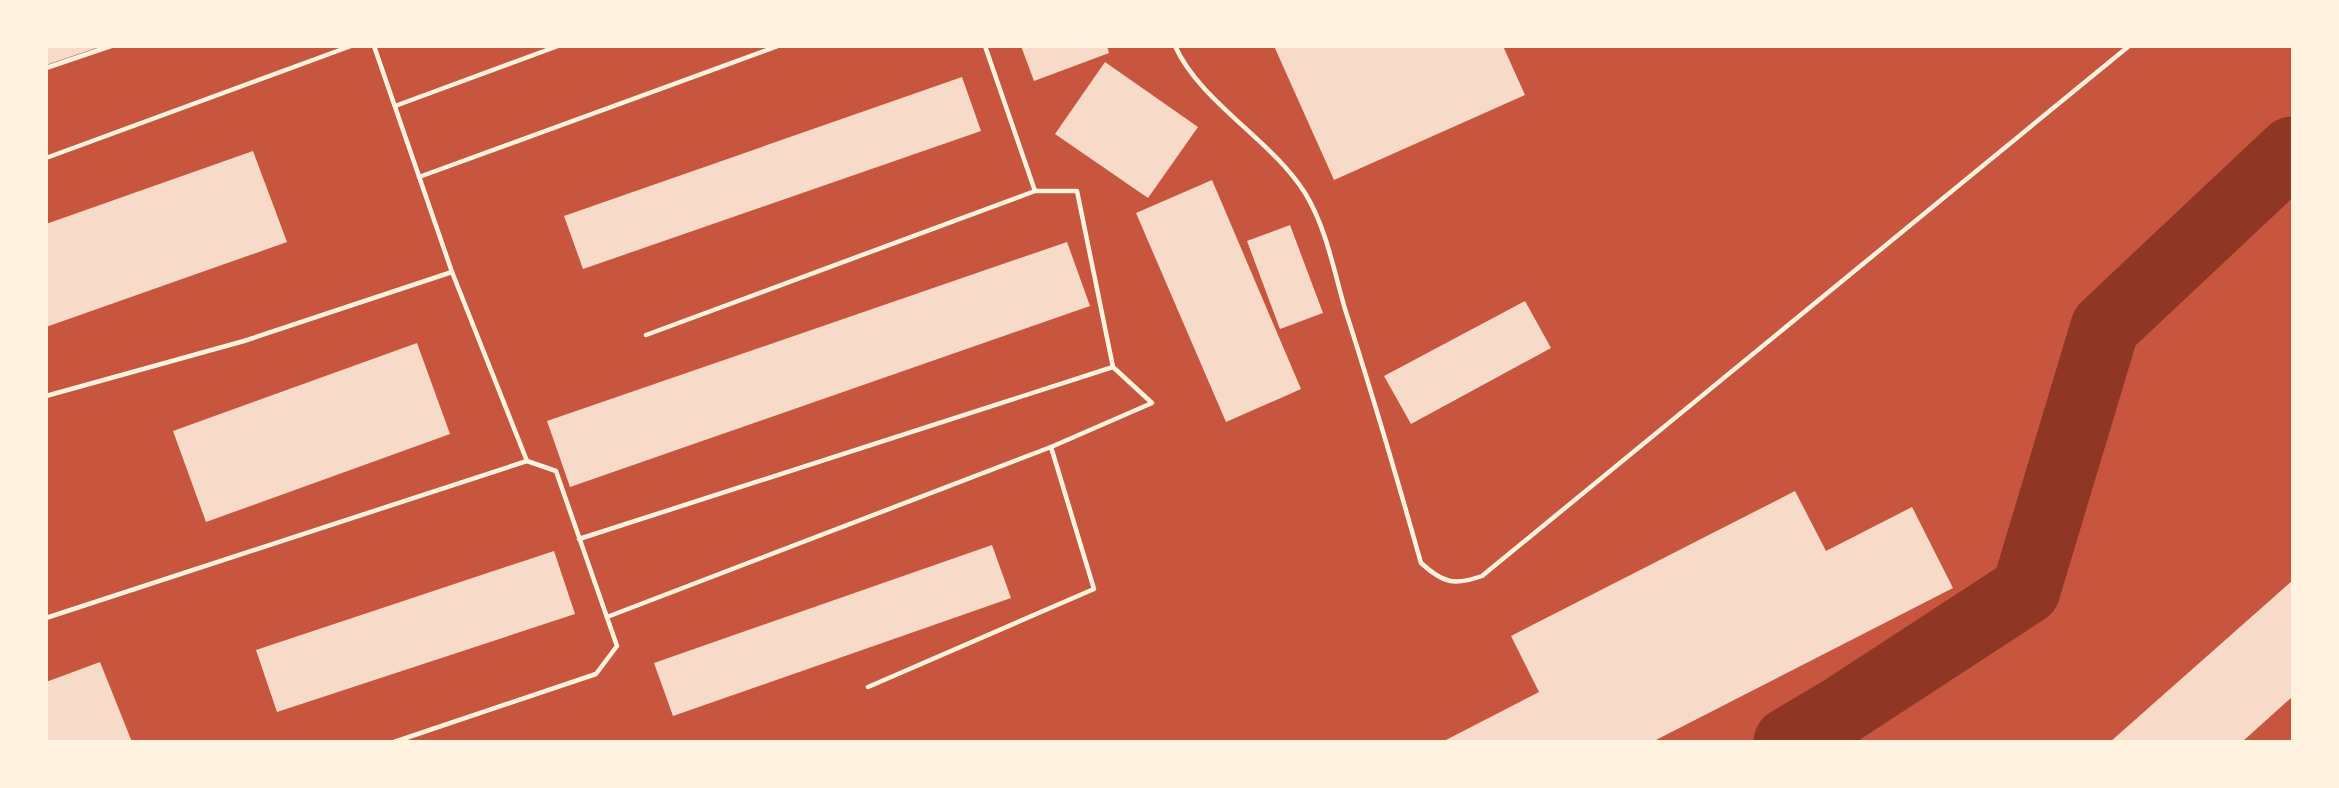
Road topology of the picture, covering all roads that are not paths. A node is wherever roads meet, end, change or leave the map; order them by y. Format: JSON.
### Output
{"nodes":[{"id":1,"x":111,"y":46,"type":"edge"},
{"id":2,"x":351,"y":46,"type":"edge"},
{"id":3,"x":374,"y":46,"type":"edge"},
{"id":4,"x":558,"y":46,"type":"edge"},
{"id":5,"x":778,"y":46,"type":"edge"},
{"id":6,"x":985,"y":46,"type":"edge"},
{"id":7,"x":1175,"y":46,"type":"edge"},
{"id":8,"x":2129,"y":46,"type":"edge"},
{"id":9,"x":46,"y":68,"type":"edge"},
{"id":10,"x":395,"y":105,"type":"junction"},
{"id":11,"x":46,"y":158,"type":"edge"},
{"id":12,"x":419,"y":177,"type":"junction"},
{"id":13,"x":1035,"y":191,"type":"junction"},
{"id":14,"x":452,"y":272,"type":"junction"},
{"id":15,"x":646,"y":335,"type":"dead end"},
{"id":16,"x":1113,"y":367,"type":"junction"},
{"id":17,"x":46,"y":396,"type":"edge"},
{"id":18,"x":1051,"y":447,"type":"junction"},
{"id":19,"x":527,"y":461,"type":"junction"},
{"id":20,"x":579,"y":539,"type":"junction"},
{"id":21,"x":607,"y":617,"type":"junction"},
{"id":22,"x":46,"y":618,"type":"edge"},
{"id":23,"x":868,"y":687,"type":"dead end"},
{"id":24,"x":394,"y":741,"type":"edge"}],
"edges":[{"from":1,"to":9,"type":"lane"},
{"from":2,"to":11,"type":"lane"},
{"from":3,"to":10,"type":"lane"},
{"from":4,"to":10,"type":"lane"},
{"from":5,"to":12,"type":"lane"},
{"from":6,"to":13,"type":"lane"},
{"from":7,"to":8,"type":"lane"},
{"from":10,"to":12,"type":"lane"},
{"from":12,"to":14,"type":"lane"},
{"from":13,"to":15,"type":"lane"},
{"from":13,"to":16,"type":"lane"},
{"from":14,"to":17,"type":"lane"},
{"from":14,"to":19,"type":"lane"},
{"from":16,"to":18,"type":"lane"},
{"from":16,"to":20,"type":"lane"},
{"from":18,"to":21,"type":"lane"},
{"from":18,"to":23,"type":"lane"},
{"from":19,"to":20,"type":"lane"},
{"from":19,"to":22,"type":"lane"},
{"from":20,"to":21,"type":"lane"},
{"from":21,"to":24,"type":"lane"}]}
